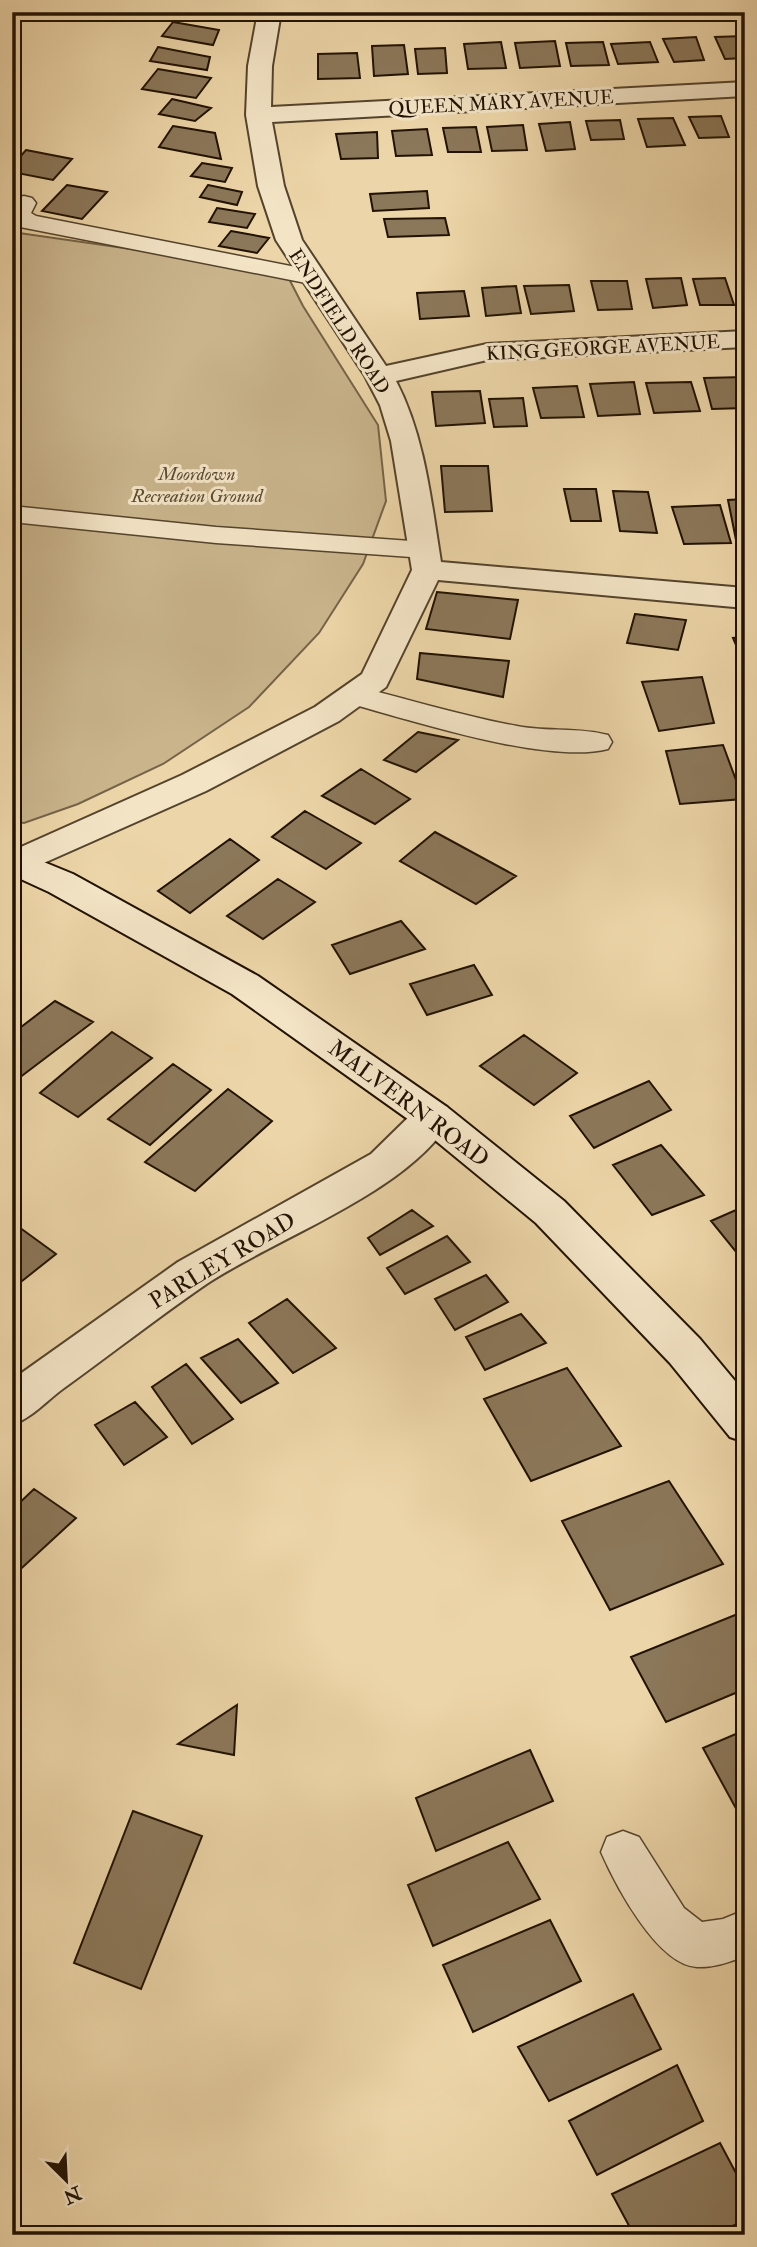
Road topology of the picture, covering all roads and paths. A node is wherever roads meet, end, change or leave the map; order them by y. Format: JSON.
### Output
{"nodes":[{"id":1,"x":270,"y":12,"type":"edge"},
{"id":2,"x":745,"y":89,"type":"edge"},
{"id":3,"x":258,"y":115,"type":"junction"},
{"id":4,"x":24,"y":203,"type":"dead end"},
{"id":5,"x":311,"y":277,"type":"junction"},
{"id":6,"x":745,"y":339,"type":"edge"},
{"id":7,"x":379,"y":376,"type":"junction"},
{"id":8,"x":12,"y":514,"type":"edge"},
{"id":9,"x":426,"y":560,"type":"junction"},
{"id":10,"x":745,"y":598,"type":"edge"},
{"id":11,"x":354,"y":695,"type":"junction"},
{"id":12,"x":597,"y":743,"type":"dead end"},
{"id":13,"x":16,"y":862,"type":"edge"},
{"id":14,"x":433,"y":1117,"type":"junction"},
{"id":15,"x":12,"y":1407,"type":"edge"},
{"id":16,"x":745,"y":1424,"type":"edge"},
{"id":17,"x":623,"y":1852,"type":"dead end"},
{"id":18,"x":745,"y":1932,"type":"edge"}],
"edges":[{"from":1,"to":3,"type":"street","name":"ENDFIELD ROAD"},
{"from":2,"to":3,"type":"street","name":"QUEEN MARY AVENUE"},
{"from":3,"to":5,"type":"street","name":"ENDFIELD ROAD"},
{"from":4,"to":5,"type":"lane"},
{"from":5,"to":7,"type":"street","name":"ENDFIELD ROAD"},
{"from":6,"to":7,"type":"street","name":"KING GEORGE AVENUE"},
{"from":7,"to":9,"type":"street","name":"ENDFIELD ROAD"},
{"from":8,"to":9,"type":"lane"},
{"from":9,"to":10,"type":"street"},
{"from":9,"to":11,"type":"street"},
{"from":11,"to":12,"type":"lane"},
{"from":11,"to":13,"type":"street"},
{"from":13,"to":14,"type":"street","name":"MALVERN ROAD"},
{"from":14,"to":15,"type":"street","name":"PARLEY ROAD"},
{"from":14,"to":16,"type":"street","name":"MALVERN ROAD"},
{"from":17,"to":18,"type":"lane"}]}
